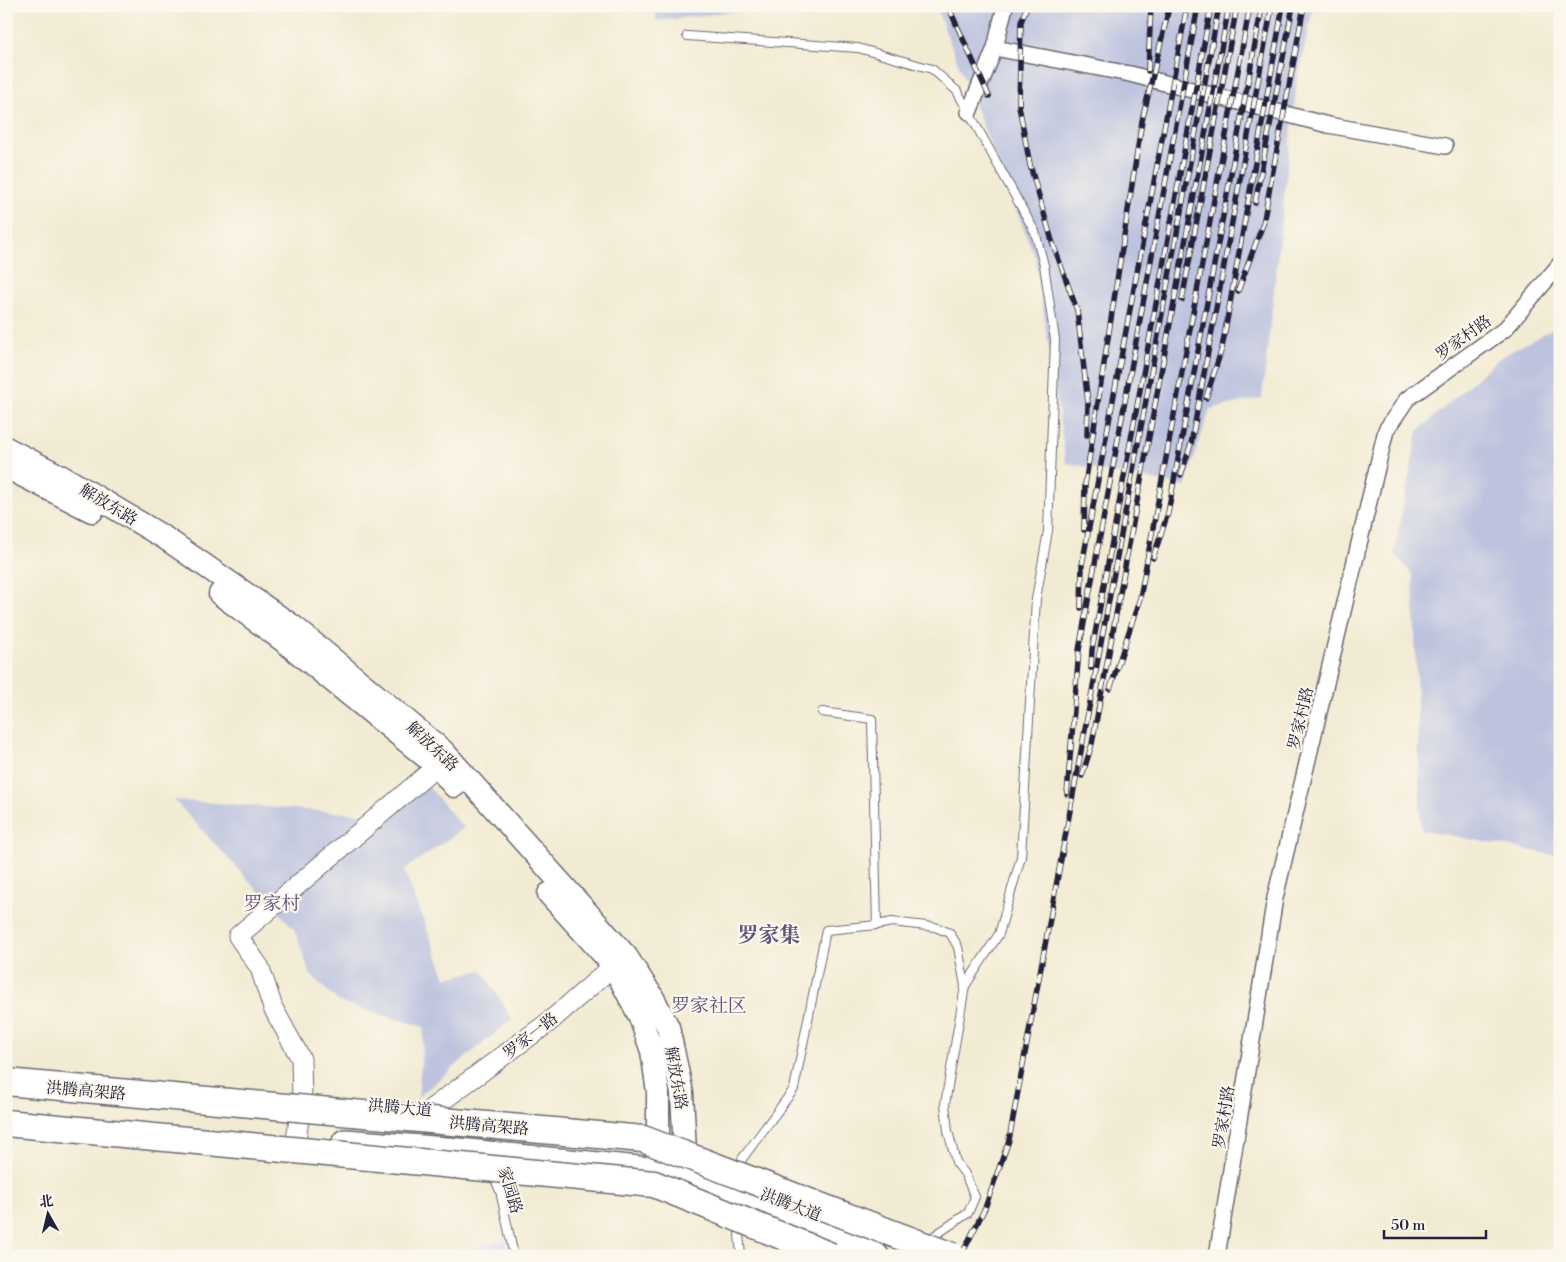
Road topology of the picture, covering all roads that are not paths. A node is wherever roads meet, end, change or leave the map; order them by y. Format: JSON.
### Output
{"nodes":[{"id":1,"x":1005,"y":6,"type":"edge"},
{"id":2,"x":687,"y":36,"type":"dead end"},
{"id":3,"x":995,"y":48,"type":"junction"},
{"id":4,"x":968,"y":112,"type":"junction"},
{"id":5,"x":1446,"y":146,"type":"dead end"},
{"id":6,"x":1560,"y":264,"type":"edge"},
{"id":7,"x":6,"y":448,"type":"edge"},
{"id":8,"x":6,"y":468,"type":"edge"},
{"id":9,"x":822,"y":712,"type":"dead end"},
{"id":10,"x":437,"y":766,"type":"junction"},
{"id":11,"x":877,"y":925,"type":"junction"},
{"id":12,"x":619,"y":960,"type":"junction"},
{"id":13,"x":965,"y":986,"type":"junction"},
{"id":14,"x":6,"y":1072,"type":"edge"},
{"id":15,"x":6,"y":1082,"type":"edge"},
{"id":16,"x":302,"y":1099,"type":"junction"},
{"id":17,"x":431,"y":1109,"type":"junction"},
{"id":18,"x":6,"y":1111,"type":"edge"},
{"id":19,"x":6,"y":1124,"type":"edge"},
{"id":20,"x":296,"y":1140,"type":"junction"},
{"id":21,"x":459,"y":1151,"type":"junction"},
{"id":22,"x":658,"y":1162,"type":"junction"},
{"id":23,"x":686,"y":1171,"type":"junction"},
{"id":24,"x":737,"y":1192,"type":"junction"},
{"id":25,"x":925,"y":1248,"type":"edge"},
{"id":26,"x":514,"y":1256,"type":"edge"},
{"id":27,"x":741,"y":1256,"type":"edge"},
{"id":28,"x":831,"y":1256,"type":"edge"},
{"id":29,"x":876,"y":1256,"type":"edge"},
{"id":30,"x":952,"y":1256,"type":"edge"},
{"id":31,"x":1217,"y":1256,"type":"edge"}],
"edges":[{"from":1,"to":3,"type":"street"},
{"from":2,"to":4,"type":"lane"},
{"from":3,"to":4,"type":"street"},
{"from":3,"to":5,"type":"street"},
{"from":4,"to":13,"type":"lane"},
{"from":6,"to":31,"type":"street","name":"罗家村路"},
{"from":7,"to":12,"type":"main road","name":"解放东路"},
{"from":8,"to":10,"type":"main road","name":"解放东路"},
{"from":9,"to":11,"type":"lane"},
{"from":10,"to":12,"type":"main road","name":"解放东路"},
{"from":10,"to":16,"type":"street"},
{"from":11,"to":13,"type":"lane"},
{"from":11,"to":24,"type":"lane"},
{"from":12,"to":17,"type":"street","name":"罗家一路"},
{"from":12,"to":22,"type":"main road","name":"解放东路"},
{"from":12,"to":23,"type":"main road","name":"解放东路"},
{"from":13,"to":25,"type":"lane"},
{"from":14,"to":16,"type":"main road","name":"洪腾大道"},
{"from":15,"to":30,"type":"highway","name":"洪腾高架路","bridge":true},
{"from":16,"to":17,"type":"main road","name":"洪腾大道"},
{"from":16,"to":20,"type":"street"},
{"from":17,"to":22,"type":"main road","name":"洪腾大道"},
{"from":18,"to":20,"type":"main road","name":"洪腾大道"},
{"from":19,"to":28,"type":"highway","bridge":true},
{"from":20,"to":21,"type":"main road","name":"洪腾大道"},
{"from":21,"to":22,"type":"main road","name":"洪腾大道"},
{"from":21,"to":26,"type":"lane","name":"家园路"},
{"from":22,"to":23,"type":"main road","name":"洪腾大道"},
{"from":23,"to":24,"type":"main road","name":"洪腾大道"},
{"from":24,"to":25,"type":"main road","name":"洪腾大道"},
{"from":24,"to":27,"type":"lane"},
{"from":24,"to":29,"type":"main road","name":"洪腾大道"}]}
